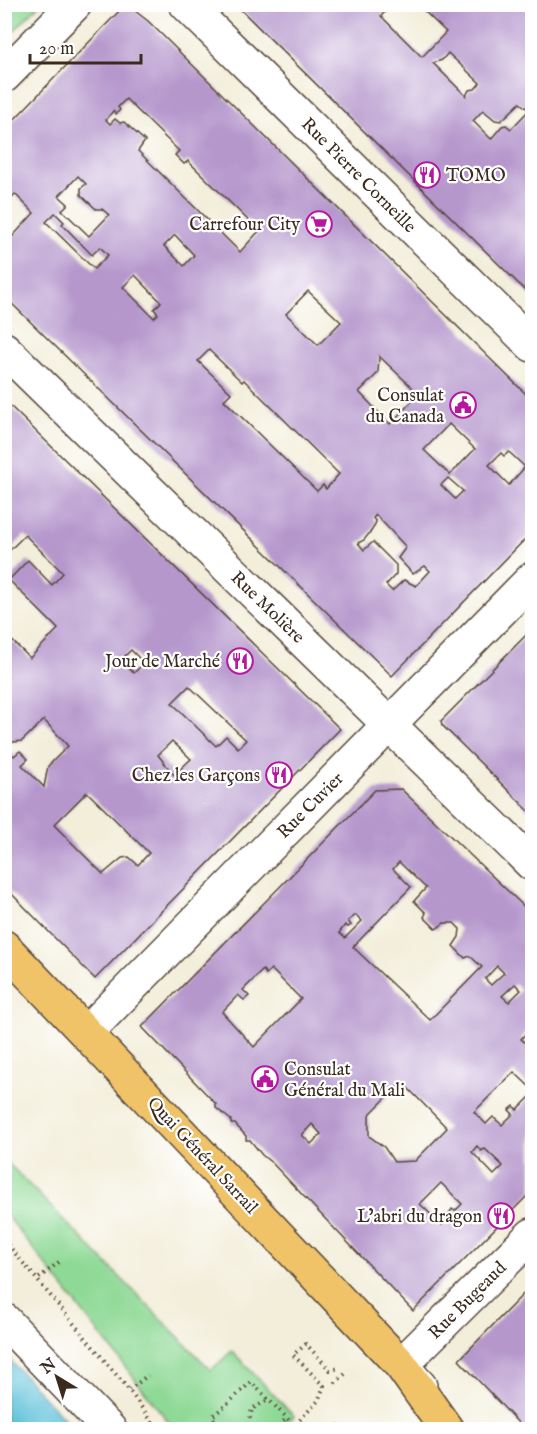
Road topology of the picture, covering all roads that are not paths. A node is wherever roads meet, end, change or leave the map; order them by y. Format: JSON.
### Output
{"nodes":[{"id":1,"x":75,"y":4,"type":"edge"},
{"id":2,"x":186,"y":4,"type":"edge"},
{"id":3,"x":4,"y":76,"type":"edge"},
{"id":4,"x":532,"y":345,"type":"edge"},
{"id":5,"x":4,"y":349,"type":"edge"},
{"id":6,"x":532,"y":579,"type":"edge"},
{"id":7,"x":389,"y":725,"type":"junction"},
{"id":8,"x":532,"y":864,"type":"edge"},
{"id":9,"x":4,"y":947,"type":"edge"},
{"id":10,"x":87,"y":1032,"type":"junction"},
{"id":11,"x":532,"y":1235,"type":"edge"},
{"id":12,"x":4,"y":1320,"type":"edge"},
{"id":13,"x":401,"y":1365,"type":"junction"},
{"id":14,"x":110,"y":1430,"type":"edge"},
{"id":15,"x":447,"y":1430,"type":"edge"},
{"id":16,"x":462,"y":1430,"type":"edge"}],
"edges":[{"from":1,"to":3,"type":"street"},
{"from":2,"to":4,"type":"street","name":"Rue Pierre Corneille"},
{"from":5,"to":7,"type":"street","name":"Rue Molière"},
{"from":6,"to":7,"type":"street","name":"Rue Cuvier"},
{"from":7,"to":8,"type":"street","name":"Rue Molière"},
{"from":7,"to":10,"type":"street","name":"Rue Cuvier"},
{"from":9,"to":10,"type":"main road","name":"Quai Général Sarrail"},
{"from":10,"to":13,"type":"main road","name":"Quai Général Sarrail"},
{"from":11,"to":13,"type":"street","name":"Rue Bugeaud"},
{"from":12,"to":14,"type":"street"},
{"from":13,"to":15,"type":"main road","name":"Quai Général Sarrail"},
{"from":13,"to":16,"type":"street","name":"Quai Général Sarrail"}]}
